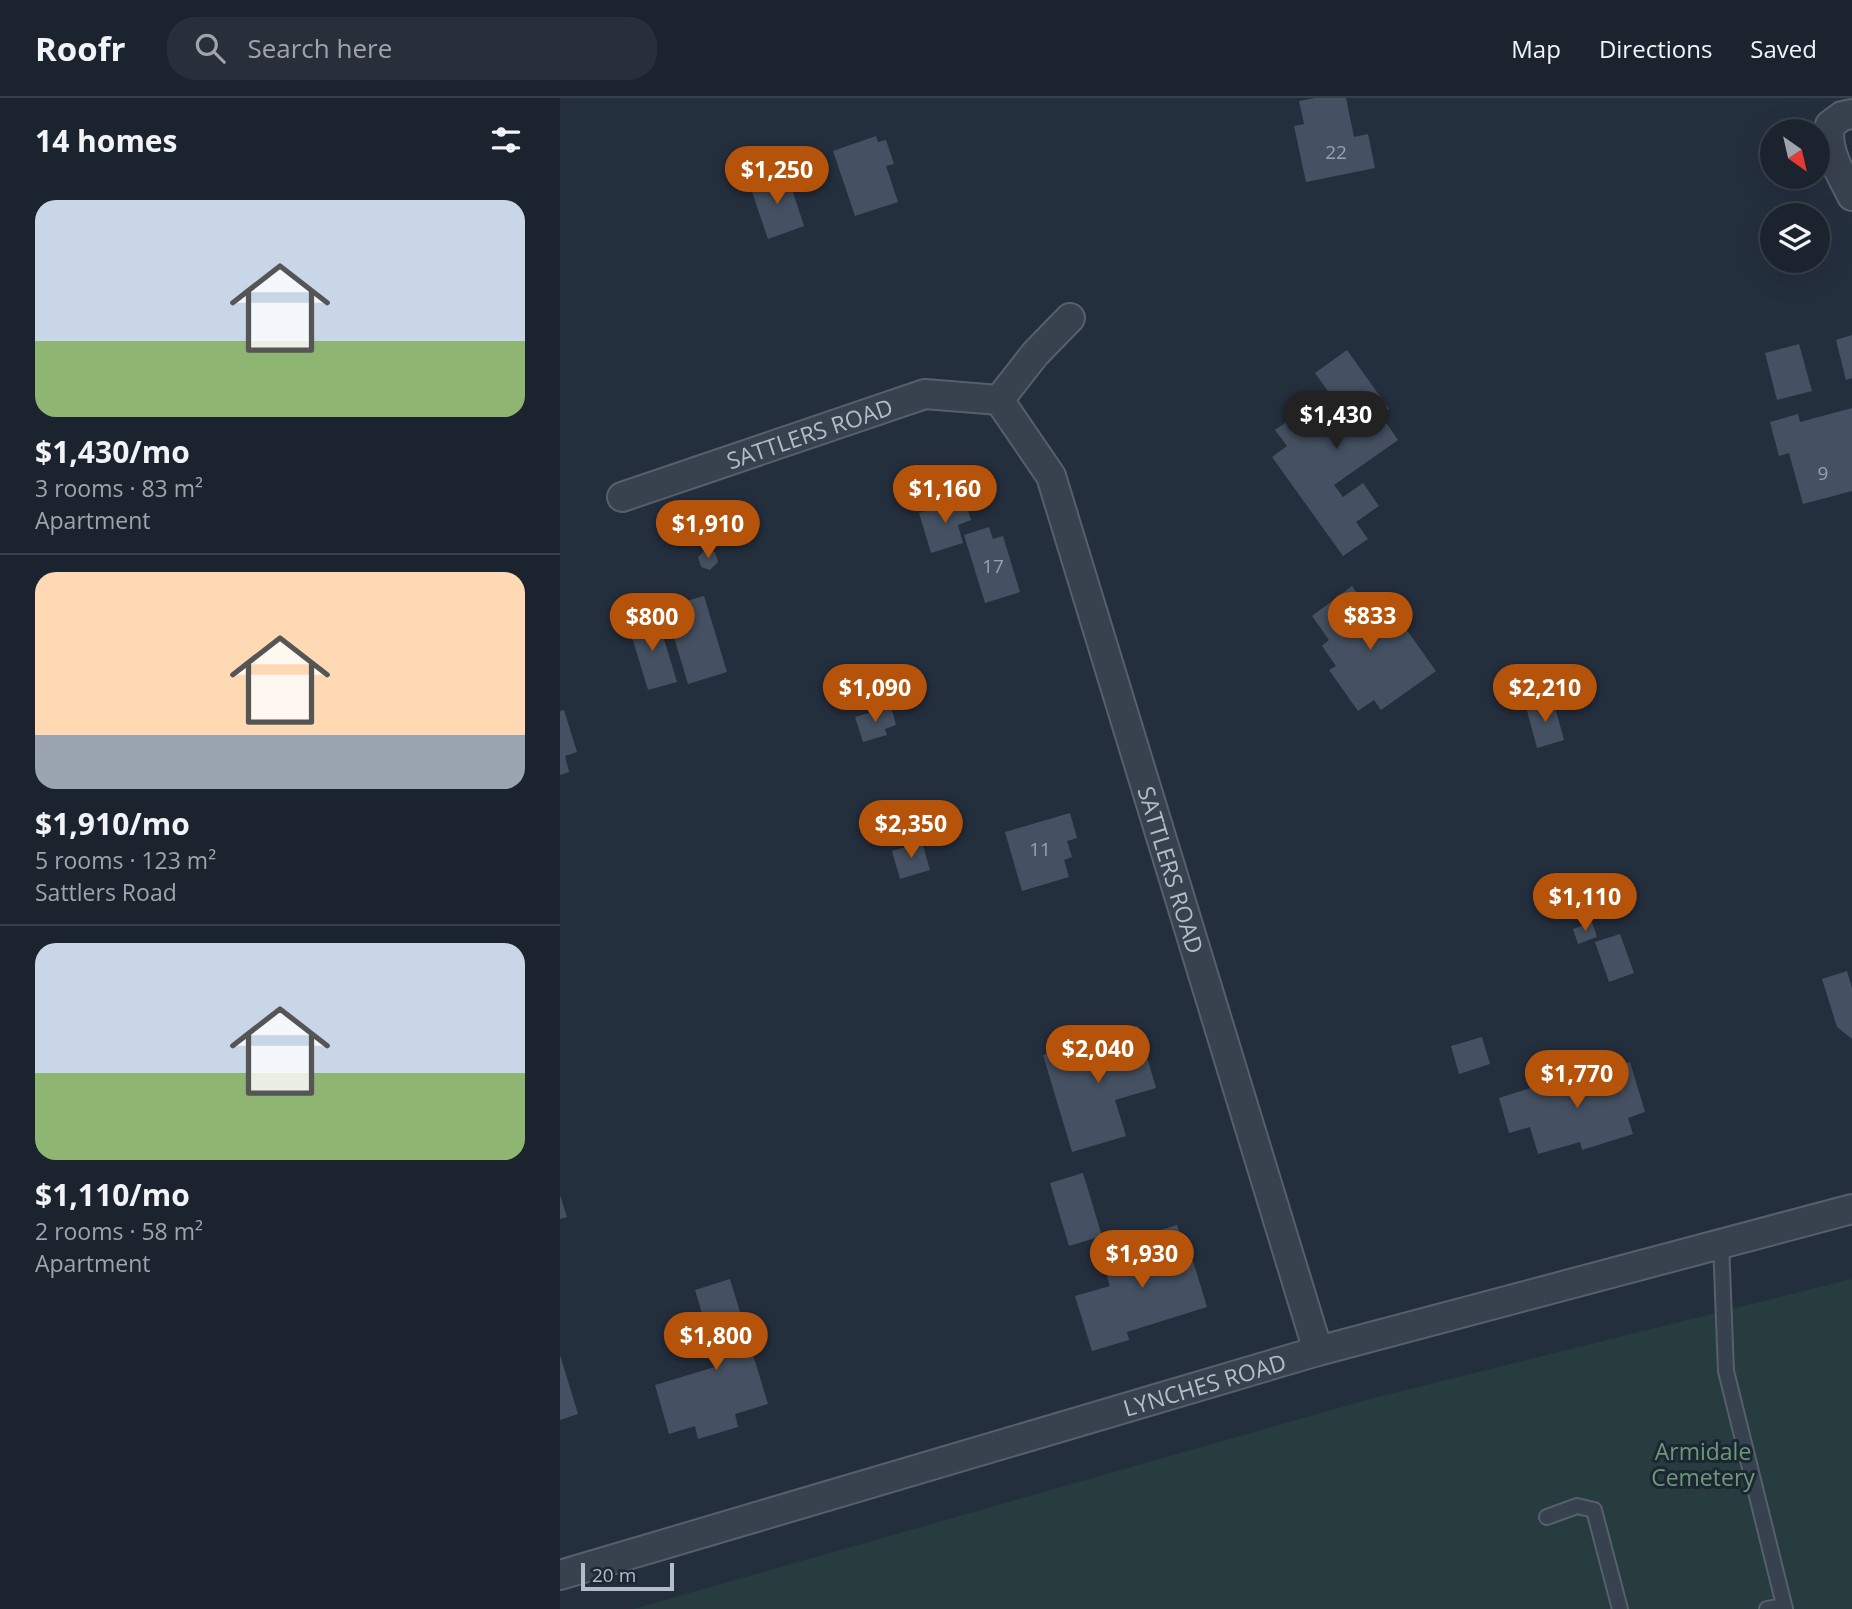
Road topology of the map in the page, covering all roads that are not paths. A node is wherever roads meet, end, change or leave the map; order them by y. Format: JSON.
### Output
{"nodes":[{"id":1,"x":1852,"y":114,"type":"edge"},
{"id":2,"x":1852,"y":196,"type":"edge"},
{"id":3,"x":1070,"y":318,"type":"dead end"},
{"id":4,"x":999,"y":400,"type":"junction"},
{"id":5,"x":622,"y":497,"type":"dead end"},
{"id":6,"x":1852,"y":1209,"type":"edge"},
{"id":7,"x":1721,"y":1244,"type":"junction"},
{"id":8,"x":1318,"y":1351,"type":"junction"},
{"id":9,"x":1547,"y":1517,"type":"dead end"},
{"id":10,"x":560,"y":1575,"type":"edge"},
{"id":11,"x":1785,"y":1608,"type":"edge"},
{"id":12,"x":1620,"y":1609,"type":"edge"},
{"id":13,"x":1767,"y":1609,"type":"edge"}],
"edges":[{"from":1,"to":2,"type":"street"},
{"from":3,"to":4,"type":"street"},
{"from":4,"to":5,"type":"street","name":"SATTLERS ROAD"},
{"from":4,"to":8,"type":"street","name":"SATTLERS ROAD"},
{"from":6,"to":7,"type":"street","name":"LYNCHES ROAD"},
{"from":7,"to":8,"type":"street","name":"LYNCHES ROAD"},
{"from":7,"to":11,"type":"lane"},
{"from":8,"to":10,"type":"street","name":"LYNCHES ROAD"},
{"from":9,"to":12,"type":"lane"},
{"from":11,"to":13,"type":"lane"}]}
